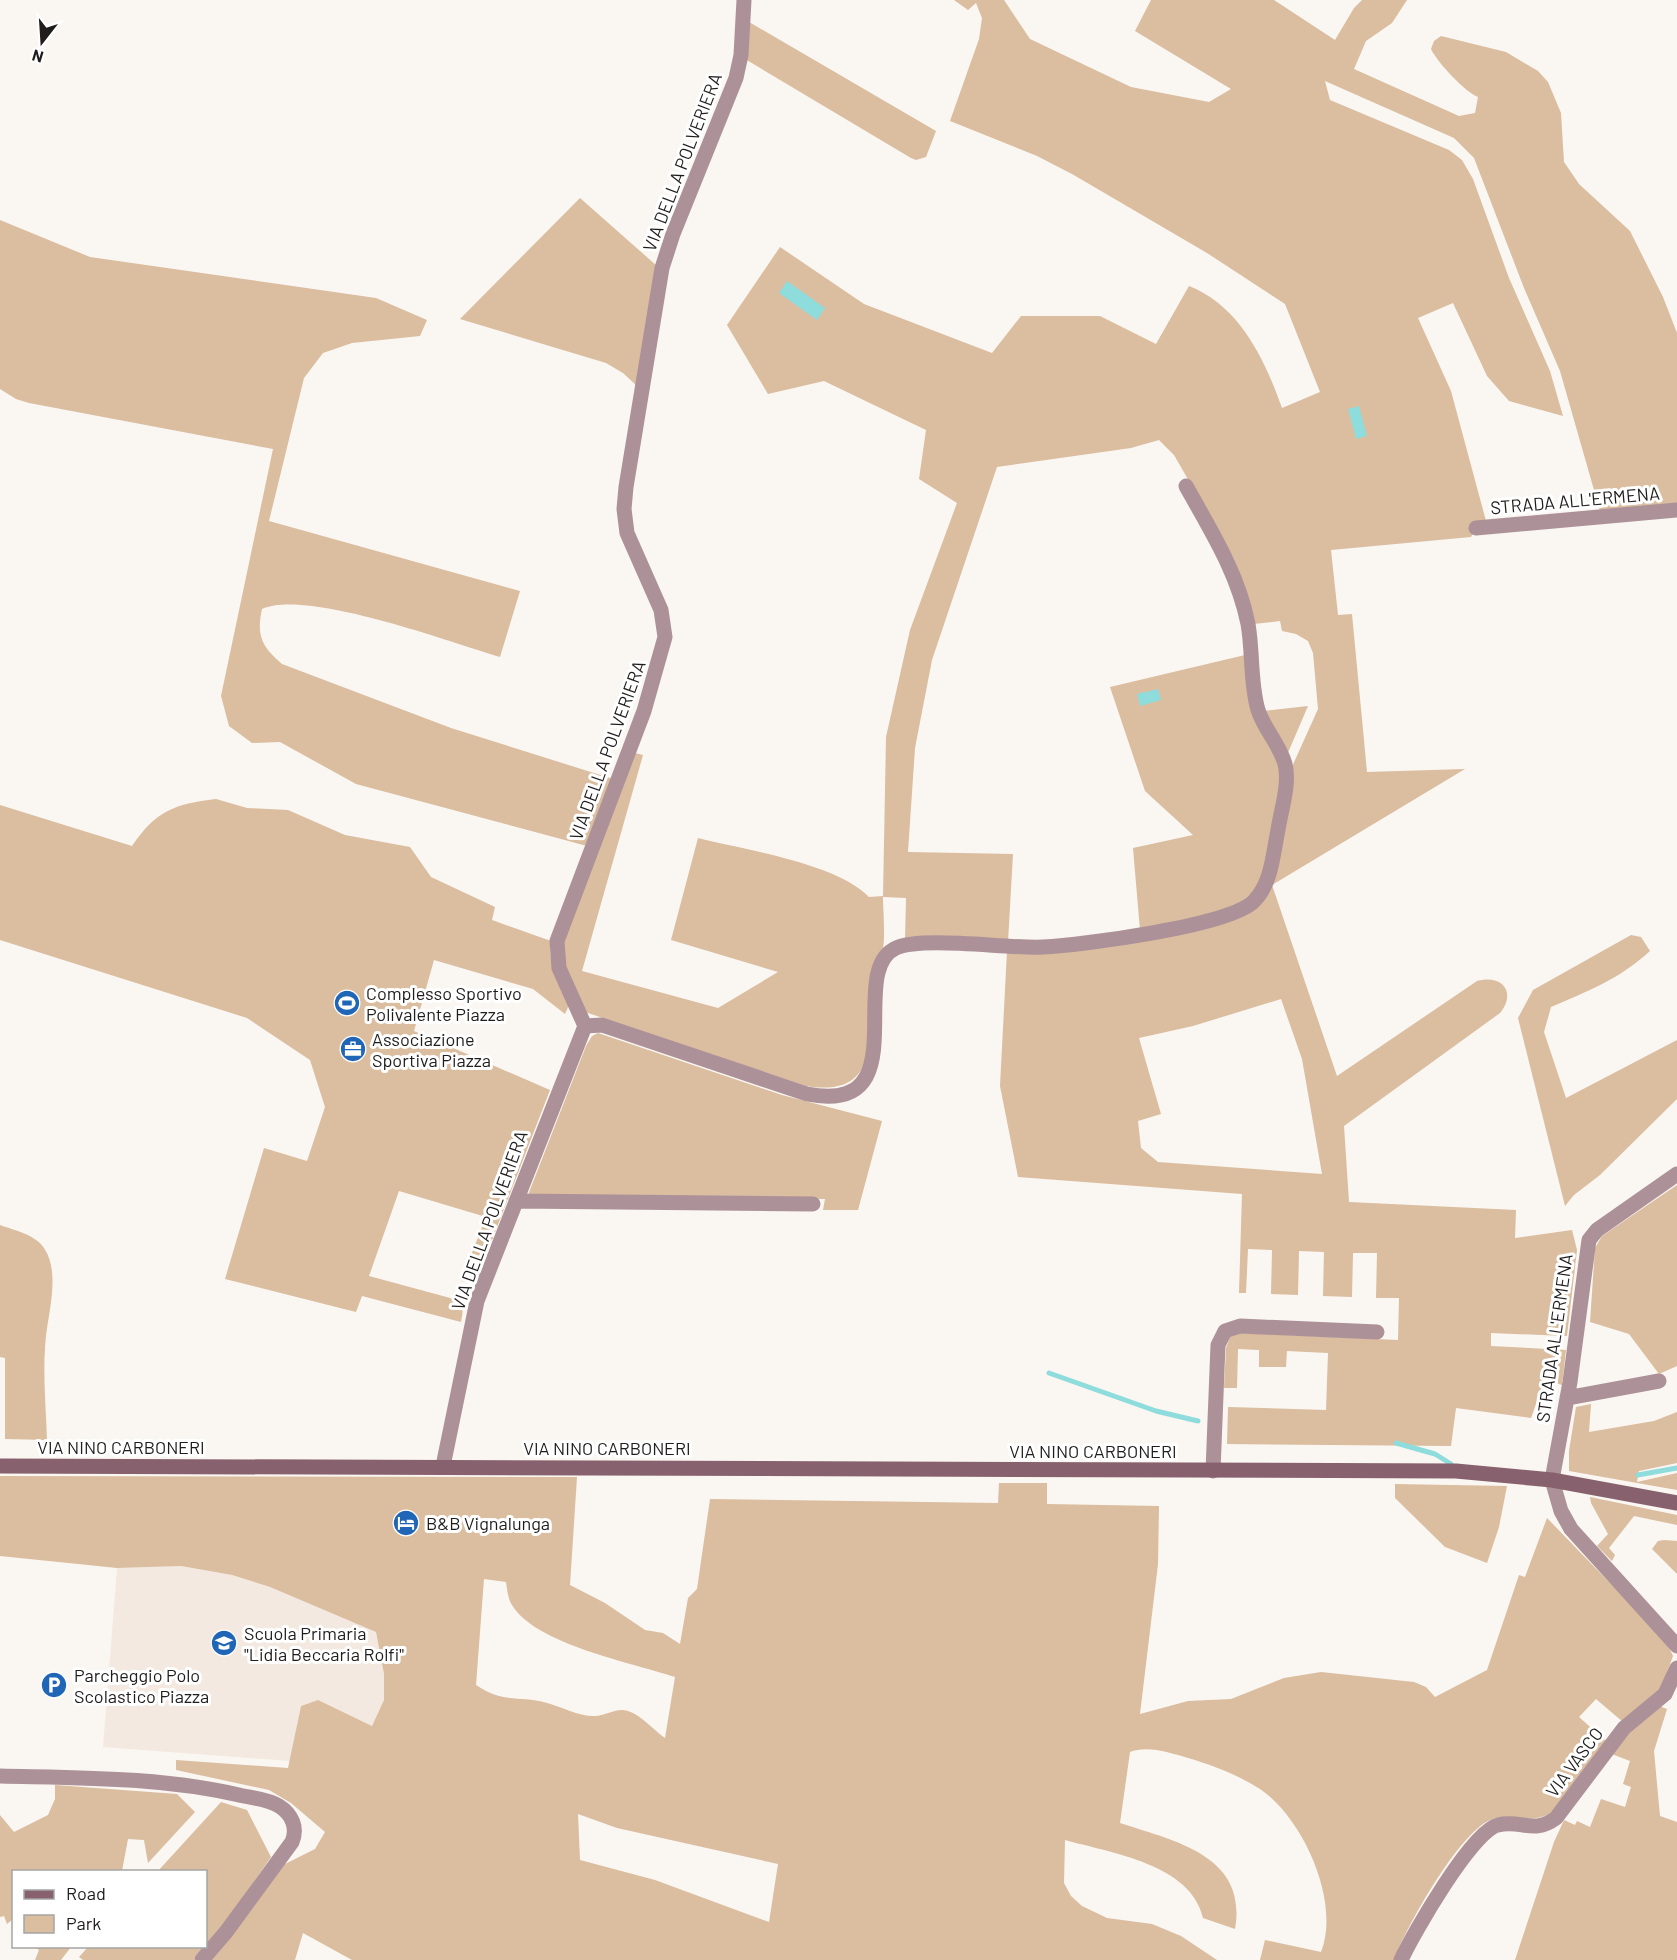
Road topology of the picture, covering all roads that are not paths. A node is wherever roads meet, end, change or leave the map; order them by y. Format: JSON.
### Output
{"nodes":[{"id":1,"x":744,"y":0,"type":"edge"},
{"id":2,"x":1186,"y":486,"type":"dead end"},
{"id":3,"x":1677,"y":510,"type":"edge"},
{"id":4,"x":1476,"y":528,"type":"dead end"},
{"id":5,"x":585,"y":1026,"type":"junction"},
{"id":6,"x":1677,"y":1174,"type":"edge"},
{"id":7,"x":516,"y":1201,"type":"junction"},
{"id":8,"x":813,"y":1204,"type":"dead end"},
{"id":9,"x":1377,"y":1332,"type":"dead end"},
{"id":10,"x":1659,"y":1381,"type":"dead end"},
{"id":11,"x":1567,"y":1398,"type":"junction"},
{"id":12,"x":0,"y":1466,"type":"edge"},
{"id":13,"x":443,"y":1466,"type":"junction"},
{"id":14,"x":1213,"y":1471,"type":"junction"},
{"id":15,"x":1552,"y":1480,"type":"junction"},
{"id":16,"x":1677,"y":1503,"type":"edge"},
{"id":17,"x":1677,"y":1646,"type":"edge"},
{"id":18,"x":1677,"y":1668,"type":"edge"},
{"id":19,"x":0,"y":1776,"type":"edge"},
{"id":20,"x":202,"y":1960,"type":"edge"},
{"id":21,"x":1401,"y":1960,"type":"edge"}],
"edges":[{"from":1,"to":5,"type":"street","name":"VIA DELLA POLVERIERA"},
{"from":2,"to":5,"type":"street"},
{"from":3,"to":4,"type":"street","name":"STRADA ALL'ERMENA"},
{"from":5,"to":7,"type":"street","name":"VIA DELLA POLVERIERA"},
{"from":6,"to":11,"type":"street","name":"STRADA ALL'ERMENA"},
{"from":7,"to":8,"type":"street"},
{"from":7,"to":13,"type":"street","name":"VIA DELLA POLVERIERA"},
{"from":9,"to":14,"type":"street"},
{"from":10,"to":11,"type":"street"},
{"from":11,"to":15,"type":"street","name":"STRADA ALL'ERMENA"},
{"from":12,"to":13,"type":"main road","name":"VIA NINO CARBONERI"},
{"from":13,"to":14,"type":"main road","name":"VIA NINO CARBONERI"},
{"from":14,"to":15,"type":"main road","name":"VIA NINO CARBONERI"},
{"from":15,"to":16,"type":"main road","name":"VIA NINO CARBONERI"},
{"from":15,"to":17,"type":"street"},
{"from":18,"to":21,"type":"street","name":"VIA VASCO"},
{"from":19,"to":20,"type":"street"}]}
